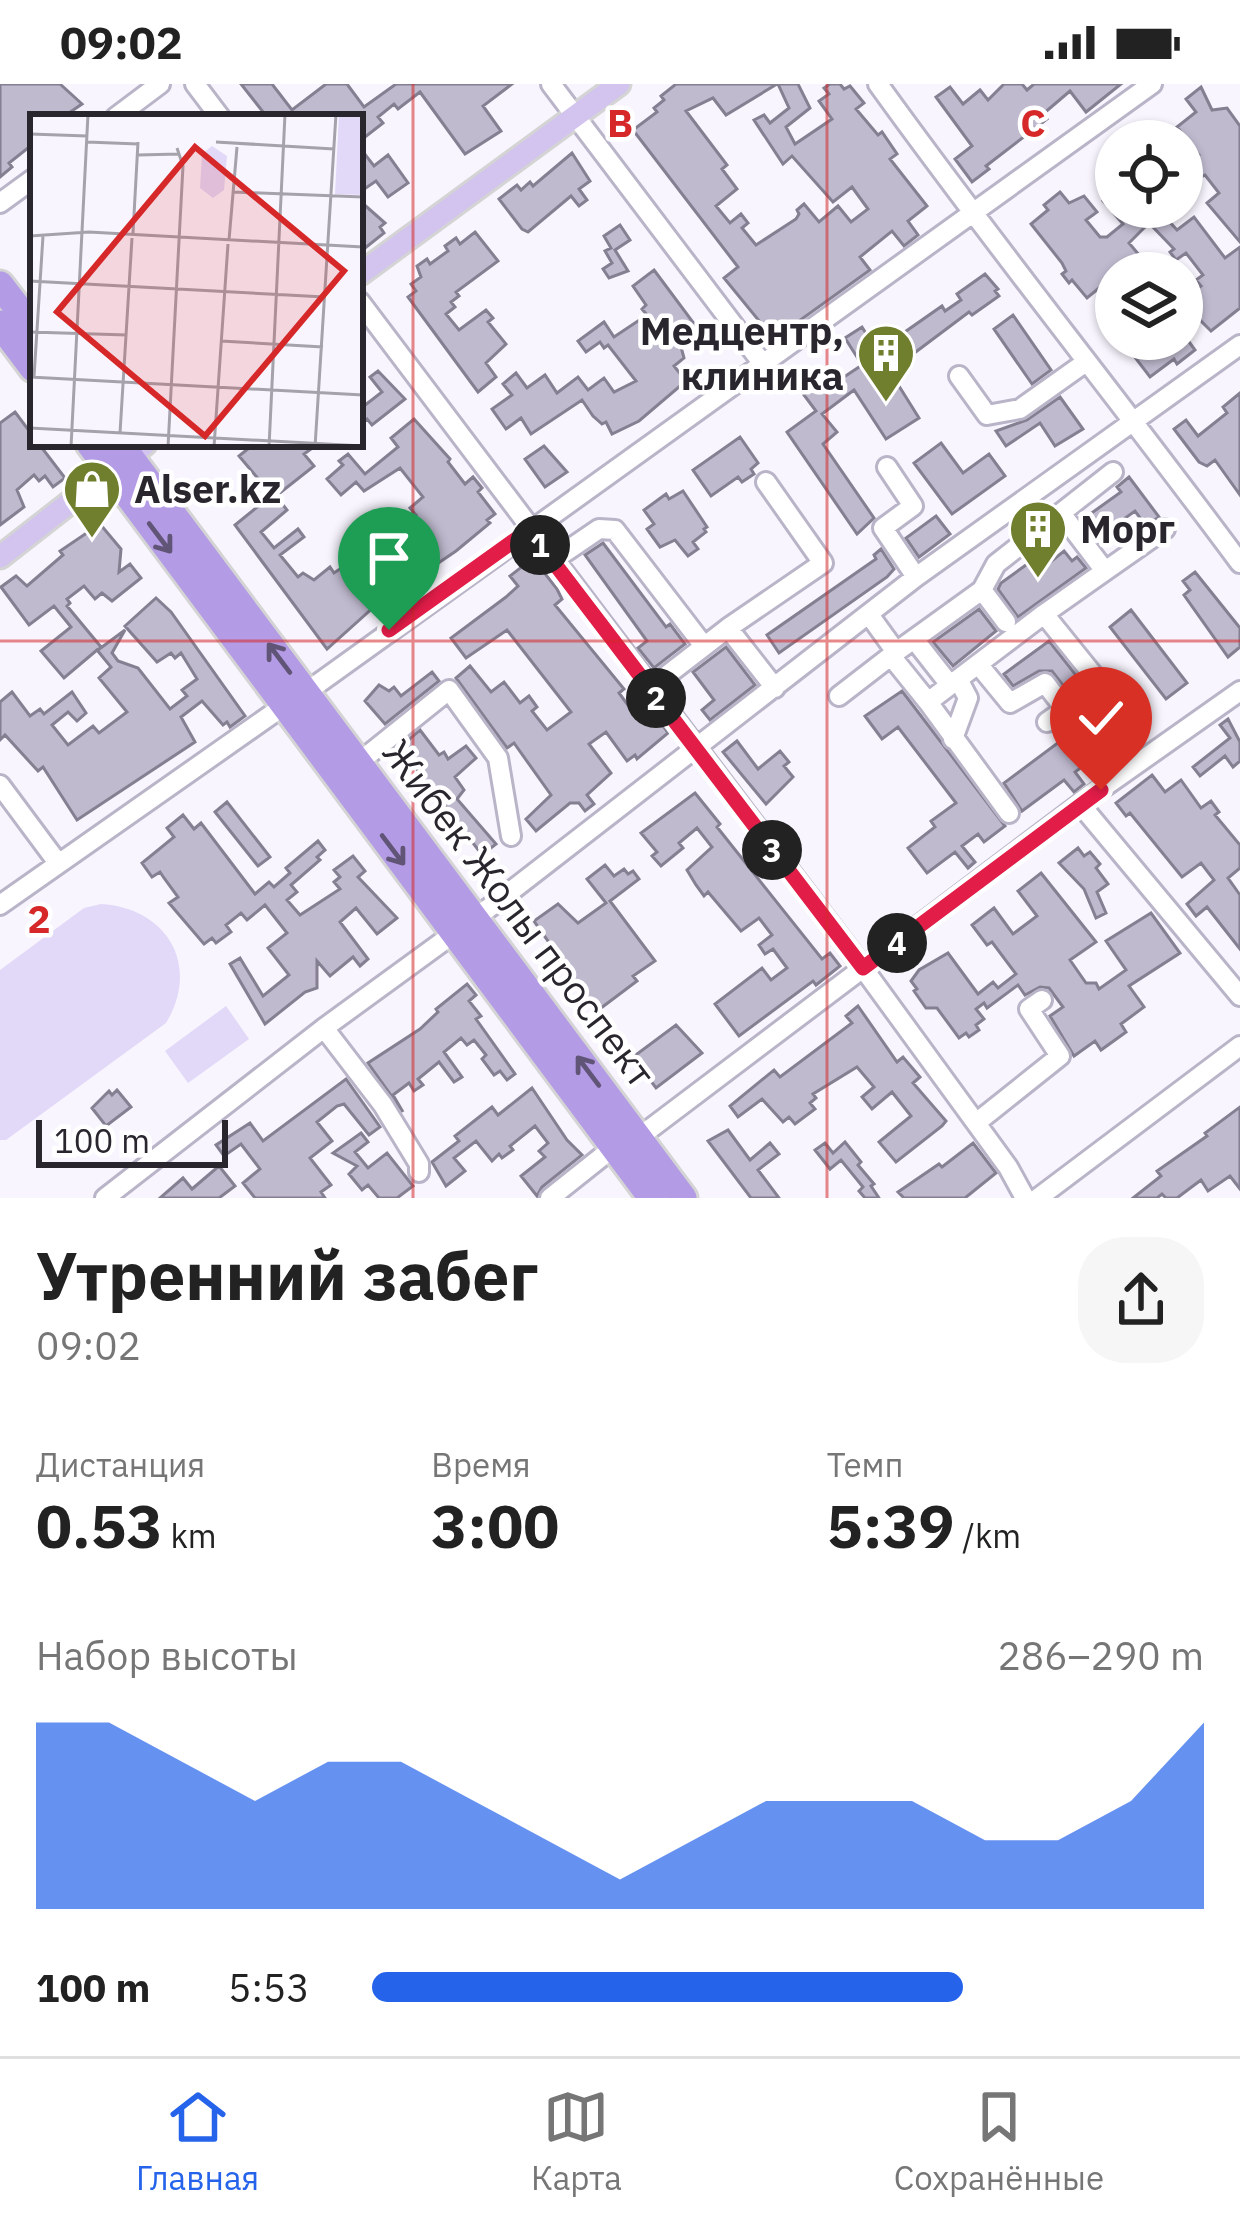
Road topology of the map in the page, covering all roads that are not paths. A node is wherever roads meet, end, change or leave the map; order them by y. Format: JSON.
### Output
{"nodes":[{"id":1,"x":160,"y":84,"type":"edge"},
{"id":2,"x":195,"y":84,"type":"edge"},
{"id":3,"x":550,"y":84,"type":"edge"},
{"id":4,"x":619,"y":84,"type":"edge"},
{"id":5,"x":878,"y":84,"type":"edge"},
{"id":6,"x":1153,"y":84,"type":"edge"},
{"id":7,"x":120,"y":114,"type":"edge"},
{"id":8,"x":218,"y":114,"type":"edge"},
{"id":9,"x":575,"y":117,"type":"junction"},
{"id":10,"x":30,"y":181,"type":"edge"},
{"id":11,"x":0,"y":203,"type":"edge"},
{"id":12,"x":972,"y":215,"type":"junction"},
{"id":13,"x":363,"y":272,"type":"edge"},
{"id":14,"x":0,"y":284,"type":"edge"},
{"id":15,"x":363,"y":306,"type":"edge"},
{"id":16,"x":0,"y":324,"type":"edge"},
{"id":17,"x":30,"y":324,"type":"edge"},
{"id":18,"x":1240,"y":345,"type":"edge"},
{"id":19,"x":1086,"y":362,"type":"junction"},
{"id":20,"x":30,"y":364,"type":"edge"},
{"id":21,"x":763,"y":364,"type":"junction"},
{"id":22,"x":959,"y":376,"type":"dead end"},
{"id":23,"x":1132,"y":421,"type":"junction"},
{"id":24,"x":126,"y":454,"type":"edge"},
{"id":25,"x":887,"y":467,"type":"dead end"},
{"id":26,"x":1113,"y":472,"type":"dead end"},
{"id":27,"x":766,"y":482,"type":"dead end"},
{"id":28,"x":1061,"y":513,"type":"junction"},
{"id":29,"x":1165,"y":529,"type":"dead end"},
{"id":30,"x":529,"y":530,"type":"junction"},
{"id":31,"x":0,"y":557,"type":"edge"},
{"id":32,"x":552,"y":561,"type":"junction"},
{"id":33,"x":1240,"y":563,"type":"edge"},
{"id":34,"x":1105,"y":571,"type":"junction"},
{"id":35,"x":916,"y":577,"type":"junction"},
{"id":36,"x":982,"y":590,"type":"junction"},
{"id":37,"x":1044,"y":614,"type":"junction"},
{"id":38,"x":870,"y":616,"type":"junction"},
{"id":39,"x":1006,"y":622,"type":"dead end"},
{"id":40,"x":728,"y":628,"type":"junction"},
{"id":41,"x":914,"y":639,"type":"junction"},
{"id":42,"x":704,"y":646,"type":"junction"},
{"id":43,"x":893,"y":654,"type":"junction"},
{"id":44,"x":978,"y":664,"type":"junction"},
{"id":45,"x":954,"y":682,"type":"junction"},
{"id":46,"x":775,"y":688,"type":"junction"},
{"id":47,"x":649,"y":689,"type":"junction"},
{"id":48,"x":1240,"y":691,"type":"edge"},
{"id":49,"x":839,"y":696,"type":"dead end"},
{"id":50,"x":295,"y":699,"type":"junction"},
{"id":51,"x":928,"y":702,"type":"junction"},
{"id":52,"x":1047,"y":722,"type":"dead end"},
{"id":53,"x":1126,"y":735,"type":"dead end"},
{"id":54,"x":952,"y":740,"type":"junction"},
{"id":55,"x":695,"y":749,"type":"junction"},
{"id":56,"x":358,"y":763,"type":"junction"},
{"id":57,"x":0,"y":785,"type":"edge"},
{"id":58,"x":1080,"y":804,"type":"junction"},
{"id":59,"x":1010,"y":813,"type":"dead end"},
{"id":60,"x":511,"y":836,"type":"dead end"},
{"id":61,"x":58,"y":863,"type":"junction"},
{"id":62,"x":0,"y":905,"type":"edge"},
{"id":63,"x":464,"y":925,"type":"junction"},
{"id":64,"x":863,"y":968,"type":"junction"},
{"id":65,"x":1240,"y":997,"type":"edge"},
{"id":66,"x":1042,"y":1000,"type":"dead end"},
{"id":67,"x":324,"y":1028,"type":"junction"},
{"id":68,"x":1240,"y":1046,"type":"edge"},
{"id":69,"x":976,"y":1123,"type":"junction"},
{"id":70,"x":626,"y":1142,"type":"junction"},
{"id":71,"x":419,"y":1172,"type":"dead end"},
{"id":72,"x":105,"y":1198,"type":"edge"},
{"id":73,"x":550,"y":1198,"type":"edge"},
{"id":74,"x":652,"y":1198,"type":"edge"},
{"id":75,"x":683,"y":1198,"type":"edge"},
{"id":76,"x":1025,"y":1198,"type":"edge"},
{"id":77,"x":1038,"y":1198,"type":"edge"}],
"edges":[{"from":1,"to":7,"type":"street"},
{"from":2,"to":8,"type":"street"},
{"from":3,"to":9,"type":"street"},
{"from":4,"to":9,"type":"main road"},
{"from":5,"to":12,"type":"street"},
{"from":6,"to":12,"type":"street"},
{"from":9,"to":13,"type":"main road"},
{"from":9,"to":21,"type":"street"},
{"from":10,"to":11,"type":"street"},
{"from":12,"to":19,"type":"street"},
{"from":12,"to":21,"type":"street"},
{"from":14,"to":17,"type":"highway"},
{"from":15,"to":30,"type":"street"},
{"from":16,"to":20,"type":"highway"},
{"from":18,"to":23,"type":"street"},
{"from":19,"to":22,"type":"street"},
{"from":19,"to":23,"type":"street"},
{"from":21,"to":30,"type":"street"},
{"from":23,"to":33,"type":"street"},
{"from":23,"to":35,"type":"street"},
{"from":24,"to":31,"type":"main road"},
{"from":24,"to":50,"type":"highway","name":"Жибек Жолы проспект"},
{"from":25,"to":35,"type":"street"},
{"from":26,"to":28,"type":"street"},
{"from":27,"to":40,"type":"street"},
{"from":28,"to":34,"type":"street"},
{"from":28,"to":36,"type":"street"},
{"from":29,"to":34,"type":"street"},
{"from":30,"to":32,"type":"street"},
{"from":30,"to":50,"type":"street"},
{"from":32,"to":42,"type":"street"},
{"from":32,"to":47,"type":"street"},
{"from":34,"to":37,"type":"street"},
{"from":35,"to":38,"type":"street"},
{"from":36,"to":39,"type":"street"},
{"from":36,"to":41,"type":"street"},
{"from":37,"to":44,"type":"street"},
{"from":37,"to":53,"type":"street"},
{"from":38,"to":43,"type":"street"},
{"from":38,"to":46,"type":"street"},
{"from":40,"to":42,"type":"street"},
{"from":40,"to":46,"type":"street"},
{"from":41,"to":43,"type":"street"},
{"from":41,"to":45,"type":"street"},
{"from":42,"to":47,"type":"street"},
{"from":43,"to":49,"type":"street"},
{"from":43,"to":51,"type":"street"},
{"from":44,"to":45,"type":"street"},
{"from":44,"to":52,"type":"street"},
{"from":45,"to":51,"type":"street"},
{"from":45,"to":54,"type":"street"},
{"from":46,"to":55,"type":"street"},
{"from":47,"to":55,"type":"street"},
{"from":48,"to":58,"type":"street"},
{"from":50,"to":56,"type":"highway","name":"Жибек Жолы проспект"},
{"from":50,"to":61,"type":"street"},
{"from":50,"to":63,"type":"highway","name":"Жибек Жолы проспект","one_way":true},
{"from":51,"to":54,"type":"street"},
{"from":54,"to":59,"type":"street"},
{"from":55,"to":63,"type":"street"},
{"from":55,"to":64,"type":"street"},
{"from":56,"to":60,"type":"street"},
{"from":56,"to":63,"type":"highway","name":"Жибек Жолы проспект"},
{"from":57,"to":61,"type":"street"},
{"from":58,"to":64,"type":"street"},
{"from":58,"to":65,"type":"street"},
{"from":61,"to":62,"type":"street"},
{"from":63,"to":67,"type":"street"},
{"from":63,"to":70,"type":"highway","name":"Жибек Жолы проспект"},
{"from":64,"to":69,"type":"street"},
{"from":64,"to":70,"type":"street"},
{"from":66,"to":69,"type":"street"},
{"from":67,"to":71,"type":"street"},
{"from":67,"to":72,"type":"street"},
{"from":68,"to":77,"type":"street"},
{"from":69,"to":76,"type":"street"},
{"from":70,"to":73,"type":"street"},
{"from":70,"to":74,"type":"highway","name":"Жибек Жолы проспект"},
{"from":70,"to":75,"type":"highway","name":"Жибек Жолы проспект"}]}
